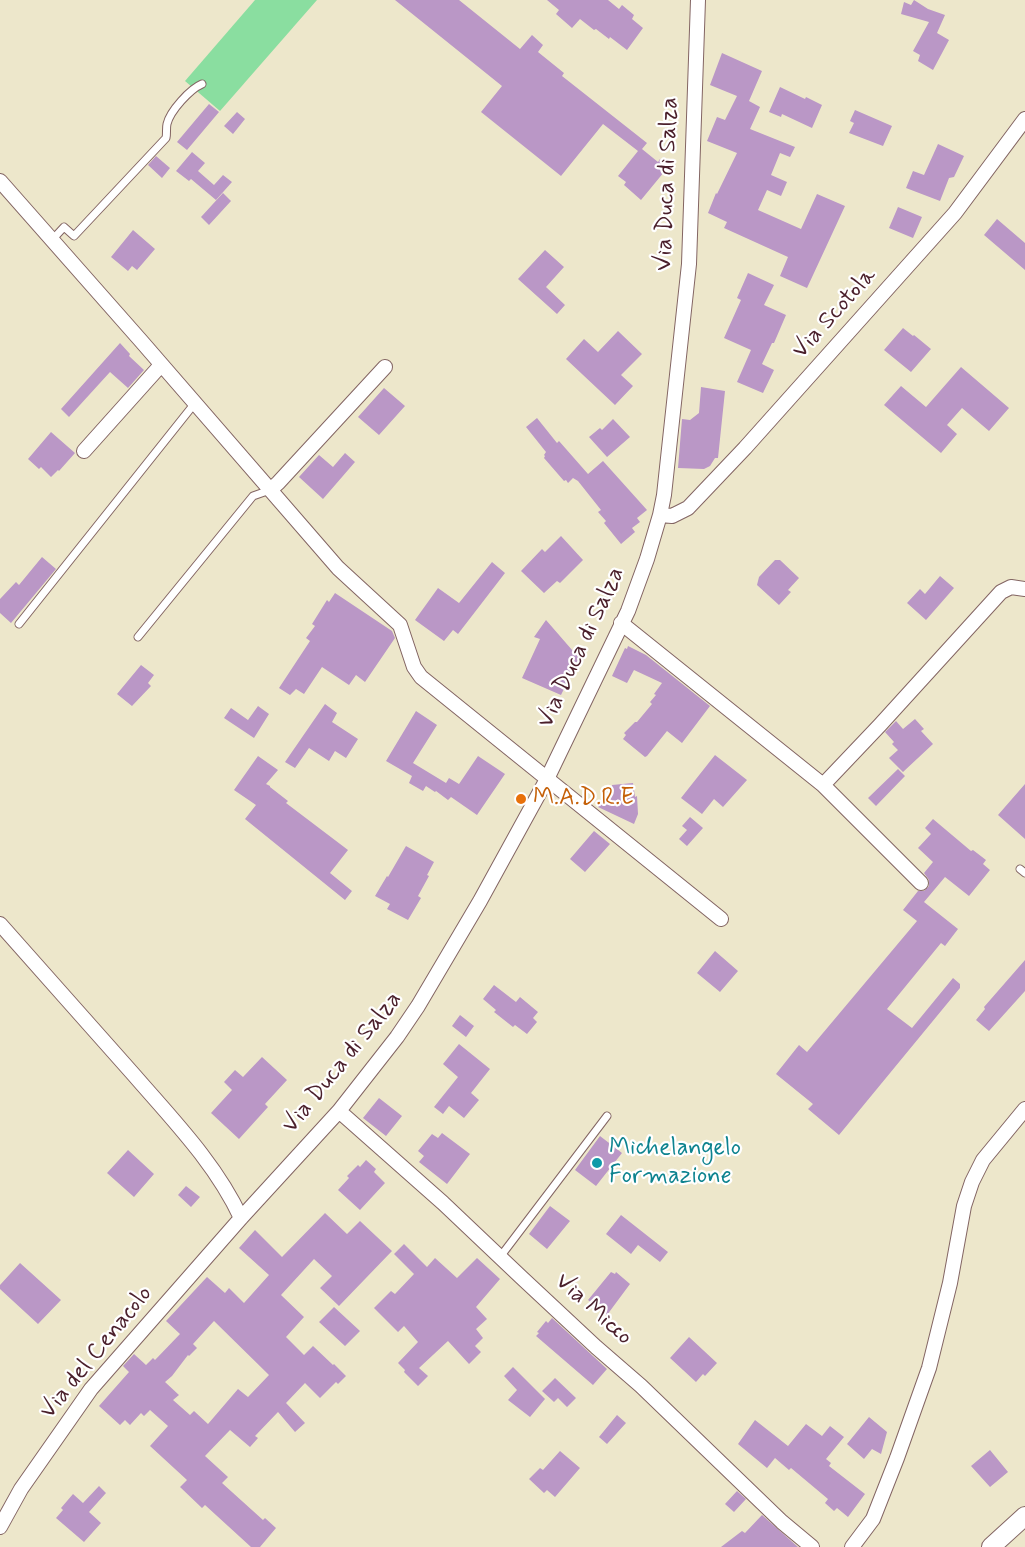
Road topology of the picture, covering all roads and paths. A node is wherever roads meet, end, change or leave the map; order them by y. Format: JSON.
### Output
{"nodes":[{"id":1,"x":698,"y":0,"type":"edge"},
{"id":2,"x":202,"y":84,"type":"dead end"},
{"id":3,"x":1025,"y":119,"type":"edge"},
{"id":4,"x":0,"y":181,"type":"edge"},
{"id":5,"x":52,"y":240,"type":"junction"},
{"id":6,"x":161,"y":365,"type":"junction"},
{"id":7,"x":385,"y":367,"type":"dead end"},
{"id":8,"x":195,"y":403,"type":"junction"},
{"id":9,"x":84,"y":451,"type":"dead end"},
{"id":10,"x":270,"y":490,"type":"junction"},
{"id":11,"x":660,"y":515,"type":"junction"},
{"id":12,"x":1025,"y":589,"type":"edge"},
{"id":13,"x":621,"y":623,"type":"junction"},
{"id":14,"x":19,"y":624,"type":"dead end"},
{"id":15,"x":138,"y":637,"type":"dead end"},
{"id":16,"x":547,"y":779,"type":"junction"},
{"id":17,"x":823,"y":785,"type":"junction"},
{"id":18,"x":921,"y":883,"type":"dead end"},
{"id":19,"x":721,"y":919,"type":"dead end"},
{"id":20,"x":0,"y":924,"type":"edge"},
{"id":21,"x":1025,"y":1110,"type":"edge"},
{"id":22,"x":339,"y":1111,"type":"junction"},
{"id":23,"x":607,"y":1116,"type":"dead end"},
{"id":24,"x":241,"y":1218,"type":"junction"},
{"id":25,"x":500,"y":1257,"type":"junction"},
{"id":26,"x":1025,"y":1516,"type":"edge"},
{"id":27,"x":0,"y":1527,"type":"edge"},
{"id":28,"x":812,"y":1547,"type":"edge"},
{"id":29,"x":852,"y":1547,"type":"edge"},
{"id":30,"x":991,"y":1547,"type":"edge"}],
"edges":[{"from":1,"to":11,"type":"street","name":"Via Duca di Salza"},
{"from":2,"to":5,"type":"lane"},
{"from":3,"to":11,"type":"street","name":"Via Scotola"},
{"from":4,"to":5,"type":"street"},
{"from":5,"to":6,"type":"street"},
{"from":6,"to":8,"type":"street"},
{"from":6,"to":9,"type":"street"},
{"from":7,"to":10,"type":"street"},
{"from":8,"to":10,"type":"street"},
{"from":8,"to":14,"type":"lane"},
{"from":10,"to":15,"type":"lane"},
{"from":10,"to":16,"type":"street"},
{"from":11,"to":13,"type":"street","name":"Via Duca di Salza"},
{"from":12,"to":17,"type":"street"},
{"from":13,"to":16,"type":"street","name":"Via Duca di Salza"},
{"from":13,"to":17,"type":"street"},
{"from":16,"to":19,"type":"street"},
{"from":16,"to":22,"type":"street","name":"Via Duca di Salza"},
{"from":17,"to":18,"type":"street"},
{"from":20,"to":24,"type":"street"},
{"from":21,"to":29,"type":"street"},
{"from":22,"to":24,"type":"street","name":"Via Duca di Salza"},
{"from":22,"to":25,"type":"street","name":"Via Micco"},
{"from":23,"to":25,"type":"lane"},
{"from":24,"to":27,"type":"street","name":"Via del Cenacolo"},
{"from":25,"to":28,"type":"street","name":"Via Micco"},
{"from":26,"to":30,"type":"street"}]}
